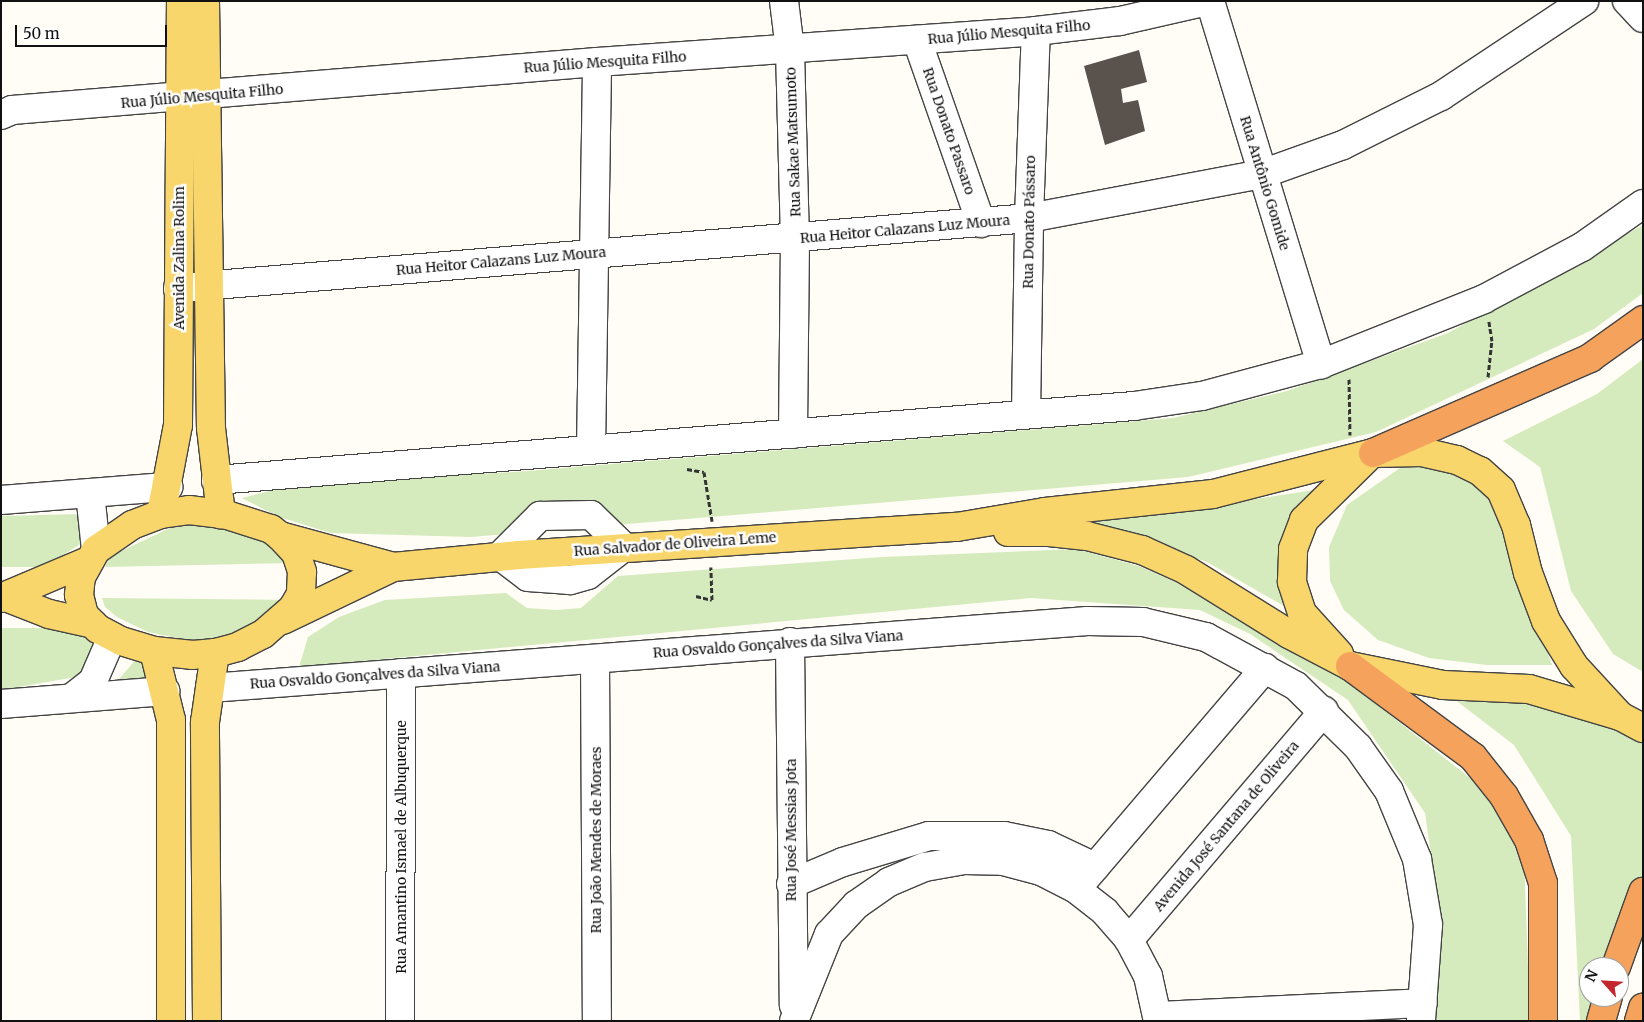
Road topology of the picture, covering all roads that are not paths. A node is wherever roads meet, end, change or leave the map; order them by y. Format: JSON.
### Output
{"nodes":[{"id":1,"x":181,"y":1,"type":"edge"},
{"id":2,"x":205,"y":1,"type":"edge"},
{"id":3,"x":784,"y":1,"type":"edge"},
{"id":4,"x":1209,"y":1,"type":"edge"},
{"id":5,"x":1584,"y":1,"type":"edge"},
{"id":6,"x":1627,"y":1,"type":"edge"},
{"id":7,"x":1643,"y":18,"type":"edge"},
{"id":8,"x":1036,"y":31,"type":"junction"},
{"id":9,"x":917,"y":40,"type":"junction"},
{"id":10,"x":790,"y":50,"type":"junction"},
{"id":11,"x":597,"y":62,"type":"junction"},
{"id":12,"x":206,"y":95,"type":"junction"},
{"id":13,"x":180,"y":99,"type":"junction"},
{"id":14,"x":1,"y":115,"type":"edge"},
{"id":15,"x":1262,"y":174,"type":"junction"},
{"id":16,"x":1643,"y":204,"type":"edge"},
{"id":17,"x":1028,"y":218,"type":"junction"},
{"id":18,"x":981,"y":223,"type":"junction"},
{"id":19,"x":795,"y":240,"type":"junction"},
{"id":20,"x":597,"y":253,"type":"junction"},
{"id":21,"x":208,"y":286,"type":"junction"},
{"id":22,"x":178,"y":288,"type":"junction"},
{"id":23,"x":1643,"y":320,"type":"edge"},
{"id":24,"x":1332,"y":360,"type":"junction"},
{"id":25,"x":1026,"y":414,"type":"junction"},
{"id":26,"x":793,"y":434,"type":"junction"},
{"id":27,"x":591,"y":450,"type":"junction"},
{"id":28,"x":1373,"y":453,"type":"junction"},
{"id":29,"x":216,"y":480,"type":"junction"},
{"id":30,"x":168,"y":487,"type":"junction"},
{"id":31,"x":90,"y":493,"type":"junction"},
{"id":32,"x":1,"y":500,"type":"edge"},
{"id":33,"x":161,"y":514,"type":"junction"},
{"id":34,"x":221,"y":514,"type":"junction"},
{"id":35,"x":957,"y":527,"type":"junction"},
{"id":36,"x":280,"y":536,"type":"junction"},
{"id":37,"x":624,"y":547,"type":"junction"},
{"id":38,"x":92,"y":555,"type":"junction"},
{"id":39,"x":500,"y":556,"type":"junction"},
{"id":40,"x":393,"y":567,"type":"junction"},
{"id":41,"x":4,"y":598,"type":"edge"},
{"id":42,"x":283,"y":620,"type":"junction"},
{"id":43,"x":103,"y":631,"type":"junction"},
{"id":44,"x":790,"y":642,"type":"junction"},
{"id":45,"x":154,"y":650,"type":"junction"},
{"id":46,"x":215,"y":653,"type":"junction"},
{"id":47,"x":595,"y":658,"type":"junction"},
{"id":48,"x":1350,"y":666,"type":"junction"},
{"id":49,"x":1266,"y":668,"type":"junction"},
{"id":50,"x":401,"y":673,"type":"junction"},
{"id":51,"x":210,"y":688,"type":"junction"},
{"id":52,"x":165,"y":691,"type":"junction"},
{"id":53,"x":74,"y":696,"type":"junction"},
{"id":54,"x":1,"y":704,"type":"edge"},
{"id":55,"x":1324,"y":711,"type":"junction"},
{"id":56,"x":1631,"y":722,"type":"edge"},
{"id":57,"x":1095,"y":867,"type":"junction"},
{"id":58,"x":1076,"y":889,"type":"junction"},
{"id":59,"x":791,"y":890,"type":"junction"},
{"id":60,"x":1643,"y":892,"type":"edge"},
{"id":61,"x":829,"y":934,"type":"junction"},
{"id":62,"x":1129,"y":940,"type":"junction"},
{"id":63,"x":1620,"y":957,"type":"edge"},
{"id":64,"x":1605,"y":1007,"type":"edge"},
{"id":65,"x":1643,"y":1008,"type":"edge"},
{"id":66,"x":1422,"y":1012,"type":"edge"},
{"id":67,"x":795,"y":1019,"type":"edge"},
{"id":68,"x":1158,"y":1019,"type":"edge"},
{"id":69,"x":171,"y":1021,"type":"edge"},
{"id":70,"x":207,"y":1021,"type":"edge"},
{"id":71,"x":400,"y":1021,"type":"edge"},
{"id":72,"x":597,"y":1021,"type":"edge"},
{"id":73,"x":1542,"y":1021,"type":"edge"},
{"id":74,"x":1601,"y":1021,"type":"edge"},
{"id":75,"x":1639,"y":1021,"type":"edge"}],
"edges":[{"from":1,"to":13,"type":"main road","name":"Avenida Zalina Rolim"},
{"from":2,"to":12,"type":"main road","name":"Avenida Zalina Rolim"},
{"from":3,"to":10,"type":"street","name":"Rua Sakae Matsumoto"},
{"from":4,"to":8,"type":"street","name":"Rua Júlio Mesquita Filho"},
{"from":4,"to":15,"type":"street","name":"Rua Antônio Gomide"},
{"from":5,"to":15,"type":"street","name":"Rua Heitor Calazans Luz Moura"},
{"from":6,"to":7,"type":"street"},
{"from":8,"to":9,"type":"street","name":"Rua Júlio Mesquita Filho"},
{"from":8,"to":17,"type":"street","name":"Rua Donato Pássaro"},
{"from":9,"to":10,"type":"street","name":"Rua Júlio Mesquita Filho"},
{"from":9,"to":18,"type":"street","name":"Rua Donato Passaro"},
{"from":10,"to":11,"type":"street","name":"Rua Júlio Mesquita Filho"},
{"from":10,"to":19,"type":"street","name":"Rua Sakae Matsumoto"},
{"from":11,"to":12,"type":"street","name":"Rua Júlio Mesquita Filho"},
{"from":11,"to":20,"type":"street"},
{"from":12,"to":13,"type":"street","name":"Rua Júlio Mesquita Filho"},
{"from":12,"to":21,"type":"main road","name":"Avenida Zalina Rolim"},
{"from":13,"to":14,"type":"street","name":"Rua Júlio Mesquita Filho"},
{"from":13,"to":22,"type":"main road","name":"Avenida Zalina Rolim"},
{"from":15,"to":17,"type":"street","name":"Rua Heitor Calazans Luz Moura"},
{"from":15,"to":24,"type":"street","name":"Rua Antônio Gomide"},
{"from":16,"to":24,"type":"street"},
{"from":17,"to":18,"type":"street","name":"Rua Heitor Calazans Luz Moura"},
{"from":17,"to":25,"type":"street","name":"Rua Donato Pássaro"},
{"from":18,"to":19,"type":"street","name":"Rua Heitor Calazans Luz Moura"},
{"from":19,"to":20,"type":"street","name":"Rua Heitor Calazans Luz Moura"},
{"from":19,"to":26,"type":"street","name":"Rua Sakae Matsumoto"},
{"from":20,"to":21,"type":"street","name":"Rua Heitor Calazans Luz Moura"},
{"from":20,"to":27,"type":"street"},
{"from":21,"to":22,"type":"street","name":"Rua Heitor Calazans Luz Moura"},
{"from":21,"to":29,"type":"main road","name":"Avenida Zalina Rolim"},
{"from":22,"to":30,"type":"main road","name":"Avenida Zalina Rolim"},
{"from":23,"to":28,"type":"highway"},
{"from":24,"to":25,"type":"street"},
{"from":25,"to":26,"type":"street"},
{"from":26,"to":27,"type":"street"},
{"from":27,"to":29,"type":"street"},
{"from":28,"to":35,"type":"main road"},
{"from":28,"to":48,"type":"main road"},
{"from":28,"to":56,"type":"main road"},
{"from":29,"to":34,"type":"main road","name":"Avenida Zalina Rolim"},
{"from":30,"to":31,"type":"street"},
{"from":30,"to":33,"type":"main road","name":"Avenida Zalina Rolim"},
{"from":31,"to":32,"type":"street"},
{"from":31,"to":38,"type":"street"},
{"from":33,"to":34,"type":"main road"},
{"from":33,"to":38,"type":"main road"},
{"from":34,"to":36,"type":"main road"},
{"from":35,"to":37,"type":"main road","name":"Rua Salvador de Oliveira Leme"},
{"from":35,"to":48,"type":"main road"},
{"from":36,"to":40,"type":"main road"},
{"from":36,"to":42,"type":"main road"},
{"from":37,"to":39,"type":"main road","name":"Rua Salvador de Oliveira Leme"},
{"from":37,"to":39,"type":"street"},
{"from":38,"to":41,"type":"main road"},
{"from":38,"to":43,"type":"main road"},
{"from":39,"to":40,"type":"main road","name":"Rua Salvador de Oliveira Leme"},
{"from":40,"to":42,"type":"main road"},
{"from":41,"to":43,"type":"main road"},
{"from":42,"to":46,"type":"main road"},
{"from":43,"to":45,"type":"main road"},
{"from":43,"to":53,"type":"street"},
{"from":44,"to":47,"type":"street","name":"Rua Osvaldo Gonçalves da Silva Viana"},
{"from":44,"to":49,"type":"street","name":"Rua Osvaldo Gonçalves da Silva Viana"},
{"from":44,"to":59,"type":"street","name":"Rua José Messias Jota"},
{"from":45,"to":46,"type":"main road"},
{"from":45,"to":52,"type":"main road"},
{"from":46,"to":51,"type":"main road"},
{"from":47,"to":50,"type":"street","name":"Rua Osvaldo Gonçalves da Silva Viana"},
{"from":47,"to":72,"type":"street","name":"Rua João Mendes de Moraes"},
{"from":48,"to":56,"type":"main road"},
{"from":48,"to":73,"type":"highway"},
{"from":49,"to":55,"type":"street","name":"Rua Osvaldo Gonçalves da Silva Viana"},
{"from":49,"to":57,"type":"street"},
{"from":50,"to":51,"type":"street","name":"Rua Osvaldo Gonçalves da Silva Viana"},
{"from":50,"to":71,"type":"street","name":"Rua Amantino Ismael de Albuquerque"},
{"from":51,"to":70,"type":"main road"},
{"from":52,"to":53,"type":"street"},
{"from":52,"to":69,"type":"main road"},
{"from":53,"to":54,"type":"street"},
{"from":55,"to":62,"type":"street","name":"Avenida José Santana de Oliveira"},
{"from":55,"to":66,"type":"street","name":"Rua Osvaldo Gonçalves da Silva Viana"},
{"from":57,"to":58,"type":"street"},
{"from":57,"to":59,"type":"street"},
{"from":58,"to":61,"type":"street"},
{"from":58,"to":62,"type":"street"},
{"from":59,"to":61,"type":"street"},
{"from":59,"to":67,"type":"street","name":"Rua José Messias Jota"},
{"from":60,"to":63,"type":"highway"},
{"from":61,"to":67,"type":"street"},
{"from":62,"to":68,"type":"street"},
{"from":64,"to":74,"type":"highway"},
{"from":65,"to":75,"type":"highway"},
{"from":66,"to":68,"type":"street"}]}
